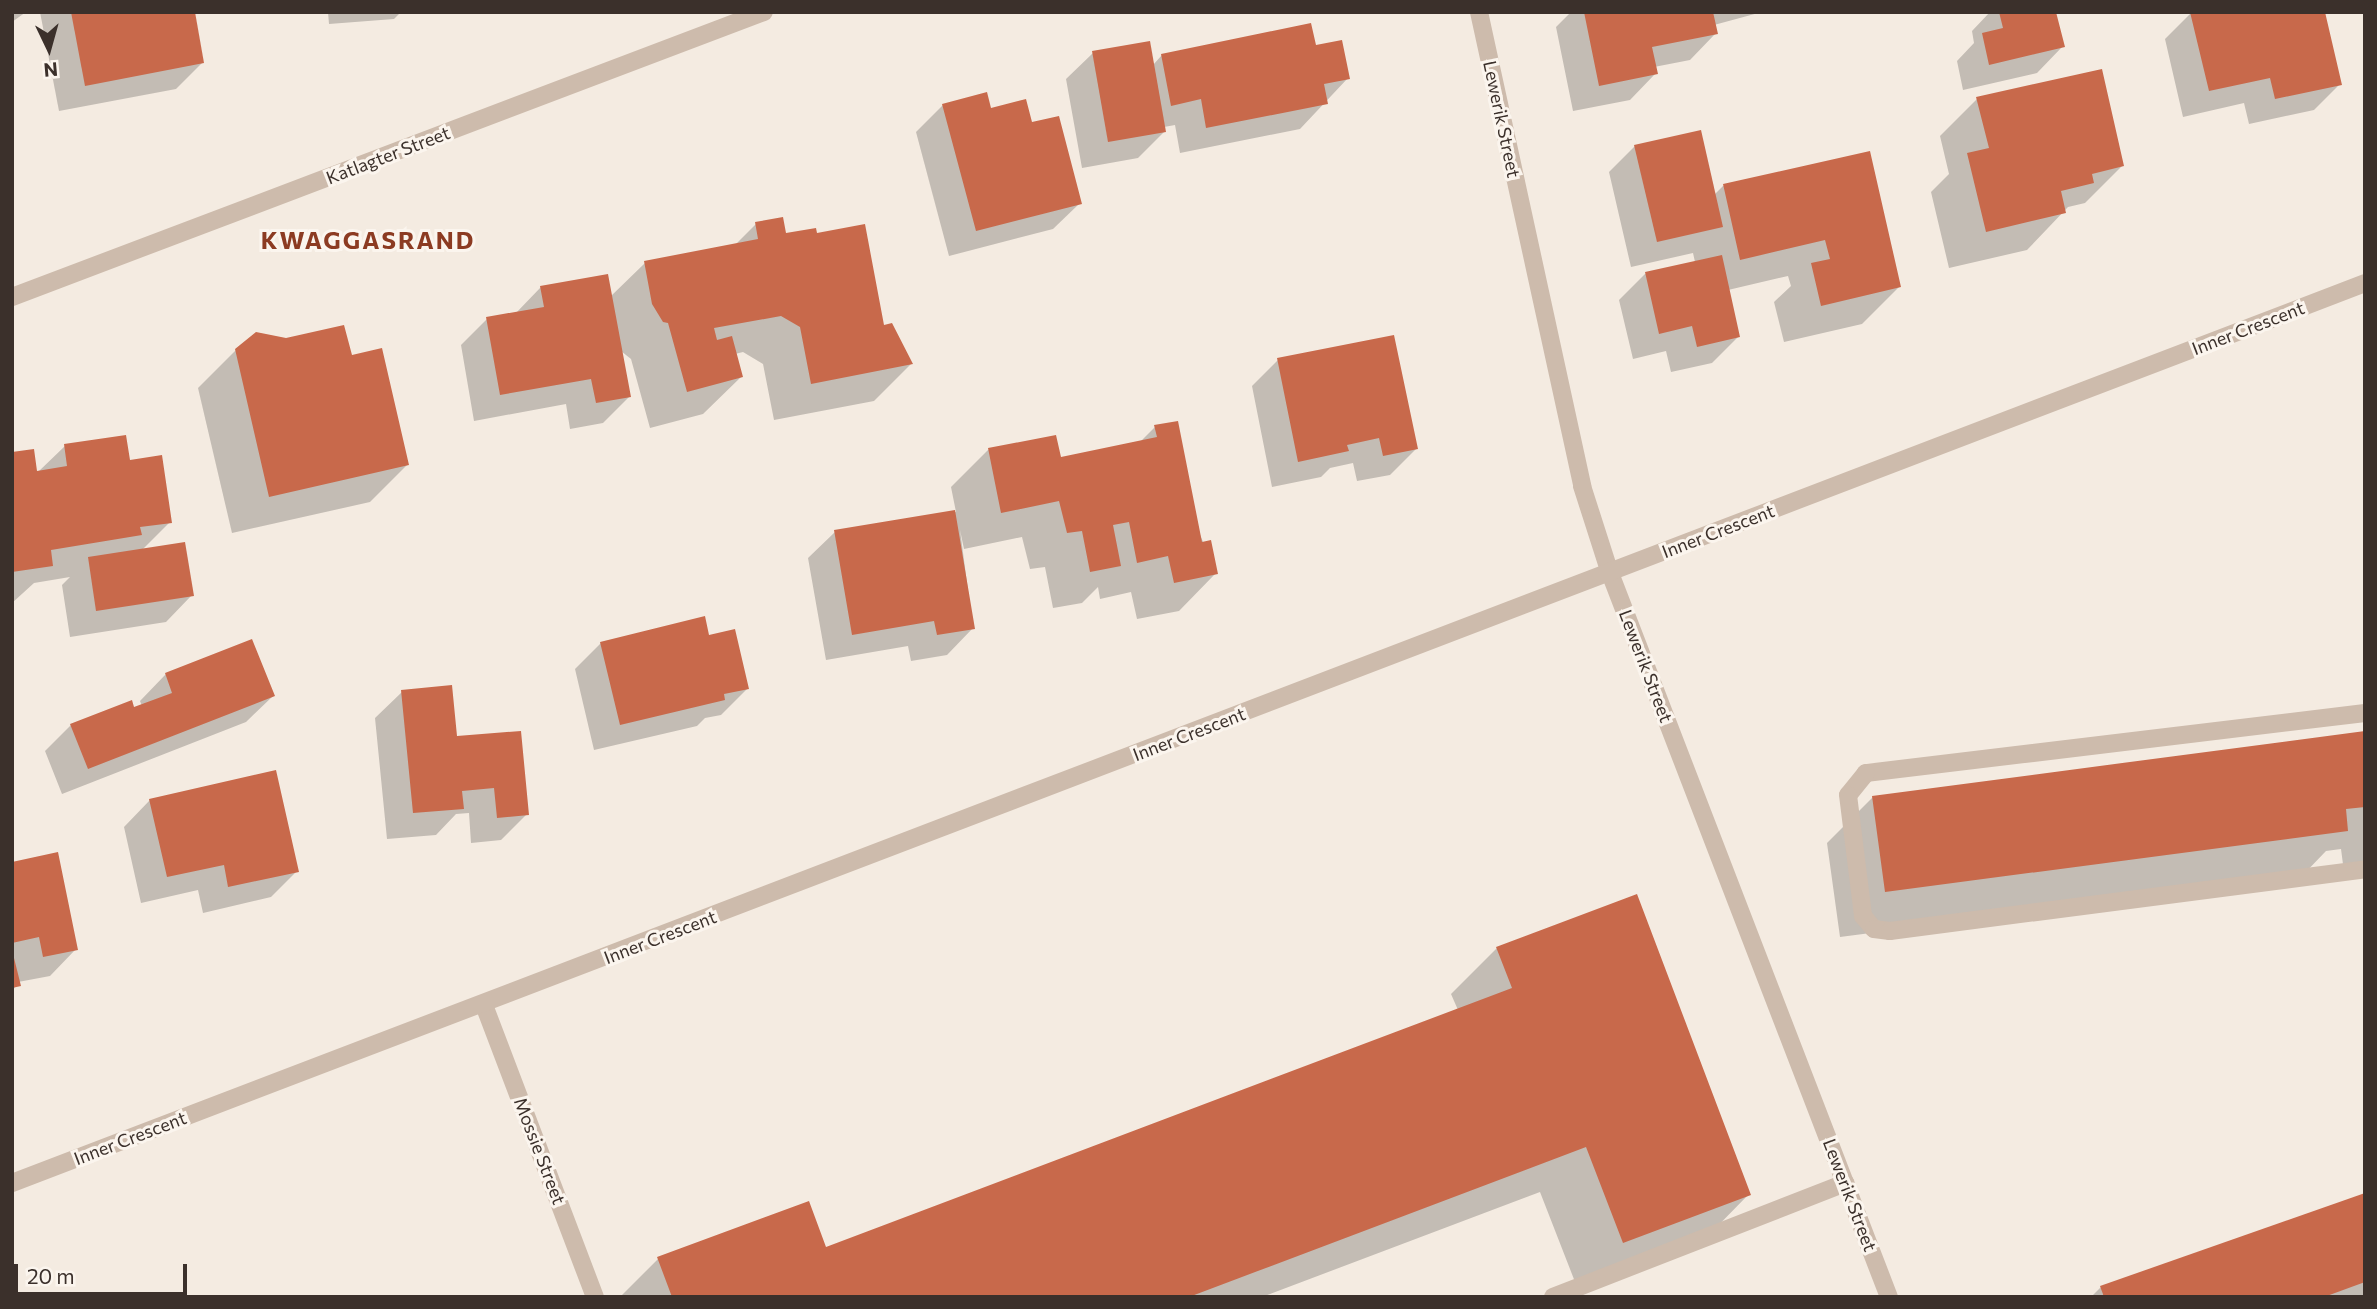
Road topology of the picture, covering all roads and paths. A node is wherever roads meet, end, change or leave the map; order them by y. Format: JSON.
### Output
{"nodes":[{"id":1,"x":764,"y":12,"type":"edge"},
{"id":2,"x":1479,"y":12,"type":"edge"},
{"id":3,"x":2365,"y":283,"type":"edge"},
{"id":4,"x":12,"y":297,"type":"edge"},
{"id":5,"x":1610,"y":573,"type":"junction"},
{"id":6,"x":2365,"y":713,"type":"edge"},
{"id":7,"x":2365,"y":869,"type":"edge"},
{"id":8,"x":484,"y":1005,"type":"junction"},
{"id":9,"x":12,"y":1183,"type":"edge"},
{"id":10,"x":1846,"y":1183,"type":"junction"},
{"id":11,"x":595,"y":1297,"type":"edge"},
{"id":12,"x":1553,"y":1297,"type":"edge"},
{"id":13,"x":1889,"y":1297,"type":"edge"}],
"edges":[{"from":1,"to":4,"type":"street","name":"Katlagter Street"},
{"from":2,"to":5,"type":"street","name":"Lewerik Street"},
{"from":3,"to":5,"type":"street","name":"Inner Crescent"},
{"from":5,"to":8,"type":"street","name":"Inner Crescent"},
{"from":5,"to":10,"type":"street","name":"Lewerik Street"},
{"from":6,"to":7,"type":"street"},
{"from":8,"to":9,"type":"street","name":"Inner Crescent"},
{"from":8,"to":11,"type":"street","name":"Mossie Street"},
{"from":10,"to":12,"type":"street"},
{"from":10,"to":13,"type":"street","name":"Lewerik Street"}]}
